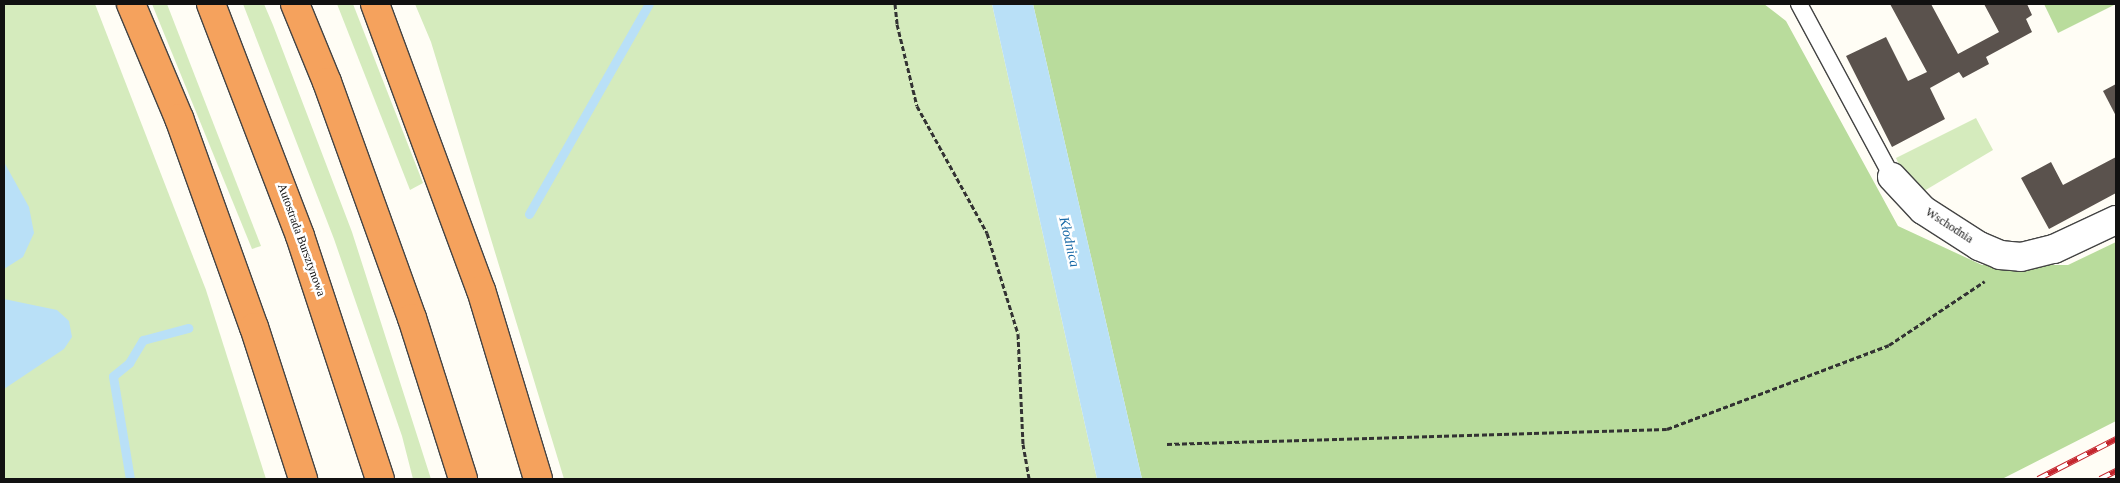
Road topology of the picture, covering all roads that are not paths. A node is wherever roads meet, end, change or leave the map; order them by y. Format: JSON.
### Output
{"nodes":[{"id":1,"x":131,"y":4,"type":"edge"},
{"id":2,"x":211,"y":4,"type":"edge"},
{"id":3,"x":295,"y":4,"type":"edge"},
{"id":4,"x":375,"y":4,"type":"edge"},
{"id":5,"x":1799,"y":4,"type":"edge"},
{"id":6,"x":1892,"y":177,"type":"joint"},
{"id":7,"x":2116,"y":220,"type":"edge"},
{"id":8,"x":303,"y":479,"type":"edge"},
{"id":9,"x":380,"y":479,"type":"edge"},
{"id":10,"x":463,"y":479,"type":"edge"},
{"id":11,"x":538,"y":479,"type":"edge"}],
"edges":[{"from":1,"to":8,"type":"highway"},
{"from":2,"to":9,"type":"highway","name":"Autostrada Bursztynowa"},
{"from":3,"to":10,"type":"highway"},
{"from":4,"to":11,"type":"highway"},
{"from":5,"to":6,"type":"lane","name":"Wschodnia"},
{"from":6,"to":7,"type":"street","name":"Wschodnia"}]}
